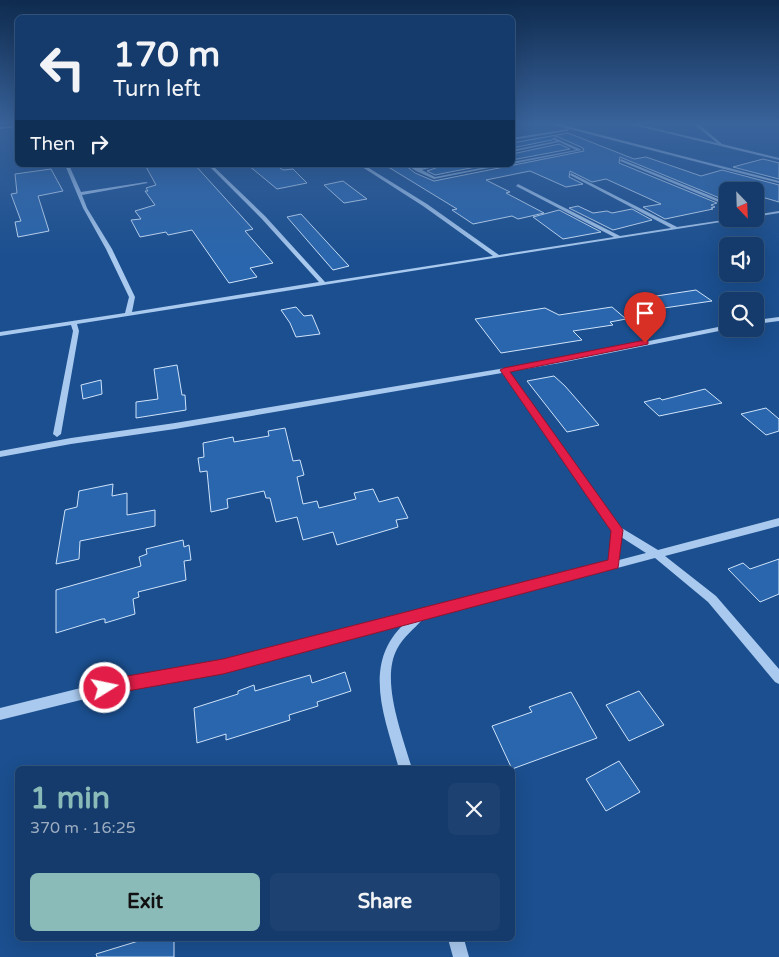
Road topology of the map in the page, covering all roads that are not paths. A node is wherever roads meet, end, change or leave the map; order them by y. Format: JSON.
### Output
{"nodes":[{"id":1,"x":69,"y":168,"type":"edge"},
{"id":2,"x":213,"y":168,"type":"edge"},
{"id":3,"x":368,"y":168,"type":"edge"},
{"id":4,"x":413,"y":168,"type":"edge"},
{"id":5,"x":428,"y":168,"type":"edge"},
{"id":6,"x":489,"y":168,"type":"edge"},
{"id":7,"x":639,"y":168,"type":"edge"},
{"id":8,"x":723,"y":168,"type":"edge"},
{"id":9,"x":417,"y":170,"type":"junction"},
{"id":10,"x":571,"y":174,"type":"dead end"},
{"id":11,"x":779,"y":182,"type":"edge"},
{"id":12,"x":146,"y":183,"type":"dead end"},
{"id":13,"x":518,"y":185,"type":"dead end"},
{"id":14,"x":79,"y":194,"type":"junction"},
{"id":15,"x":719,"y":201,"type":"edge"},
{"id":16,"x":779,"y":212,"type":"edge"},
{"id":17,"x":764,"y":214,"type":"edge"},
{"id":18,"x":719,"y":222,"type":"edge"},
{"id":19,"x":675,"y":229,"type":"junction"},
{"id":20,"x":618,"y":238,"type":"junction"},
{"id":21,"x":497,"y":256,"type":"junction"},
{"id":22,"x":324,"y":284,"type":"junction"},
{"id":23,"x":128,"y":314,"type":"junction"},
{"id":24,"x":779,"y":319,"type":"edge"},
{"id":25,"x":764,"y":321,"type":"edge"},
{"id":26,"x":73,"y":323,"type":"junction"},
{"id":27,"x":719,"y":329,"type":"edge"},
{"id":28,"x":0,"y":334,"type":"edge"},
{"id":29,"x":504,"y":370,"type":"junction"},
{"id":30,"x":57,"y":434,"type":"junction"},
{"id":31,"x":71,"y":441,"type":"junction"},
{"id":32,"x":29,"y":449,"type":"junction"},
{"id":33,"x":0,"y":454,"type":"edge"},
{"id":34,"x":779,"y":522,"type":"edge"},
{"id":35,"x":617,"y":530,"type":"junction"},
{"id":36,"x":655,"y":553,"type":"junction"},
{"id":37,"x":614,"y":564,"type":"junction"},
{"id":38,"x":420,"y":615,"type":"junction"},
{"id":39,"x":779,"y":678,"type":"edge"},
{"id":40,"x":0,"y":714,"type":"edge"},
{"id":41,"x":405,"y":766,"type":"edge"},
{"id":42,"x":457,"y":941,"type":"edge"},
{"id":43,"x":462,"y":957,"type":"edge"}],
"edges":[{"from":1,"to":14,"type":"street"},
{"from":2,"to":22,"type":"street"},
{"from":3,"to":21,"type":"street"},
{"from":4,"to":9,"type":"street"},
{"from":5,"to":9,"type":"street"},
{"from":6,"to":9,"type":"street"},
{"from":7,"to":15,"type":"street"},
{"from":8,"to":11,"type":"street"},
{"from":10,"to":19,"type":"street"},
{"from":12,"to":14,"type":"street"},
{"from":13,"to":20,"type":"street"},
{"from":14,"to":23,"type":"street"},
{"from":16,"to":17,"type":"street"},
{"from":18,"to":19,"type":"street"},
{"from":19,"to":20,"type":"street"},
{"from":20,"to":21,"type":"street"},
{"from":21,"to":22,"type":"street"},
{"from":22,"to":23,"type":"street"},
{"from":23,"to":26,"type":"street"},
{"from":24,"to":25,"type":"street"},
{"from":26,"to":28,"type":"street"},
{"from":26,"to":30,"type":"street"},
{"from":27,"to":29,"type":"street"},
{"from":29,"to":31,"type":"street"},
{"from":29,"to":35,"type":"street"},
{"from":30,"to":31,"type":"street"},
{"from":30,"to":32,"type":"street"},
{"from":31,"to":32,"type":"street"},
{"from":32,"to":33,"type":"street"},
{"from":34,"to":36,"type":"street"},
{"from":35,"to":36,"type":"street"},
{"from":35,"to":37,"type":"street"},
{"from":36,"to":37,"type":"street"},
{"from":36,"to":39,"type":"street"},
{"from":37,"to":38,"type":"street"},
{"from":38,"to":40,"type":"street"},
{"from":38,"to":41,"type":"street"},
{"from":42,"to":43,"type":"street"}]}
